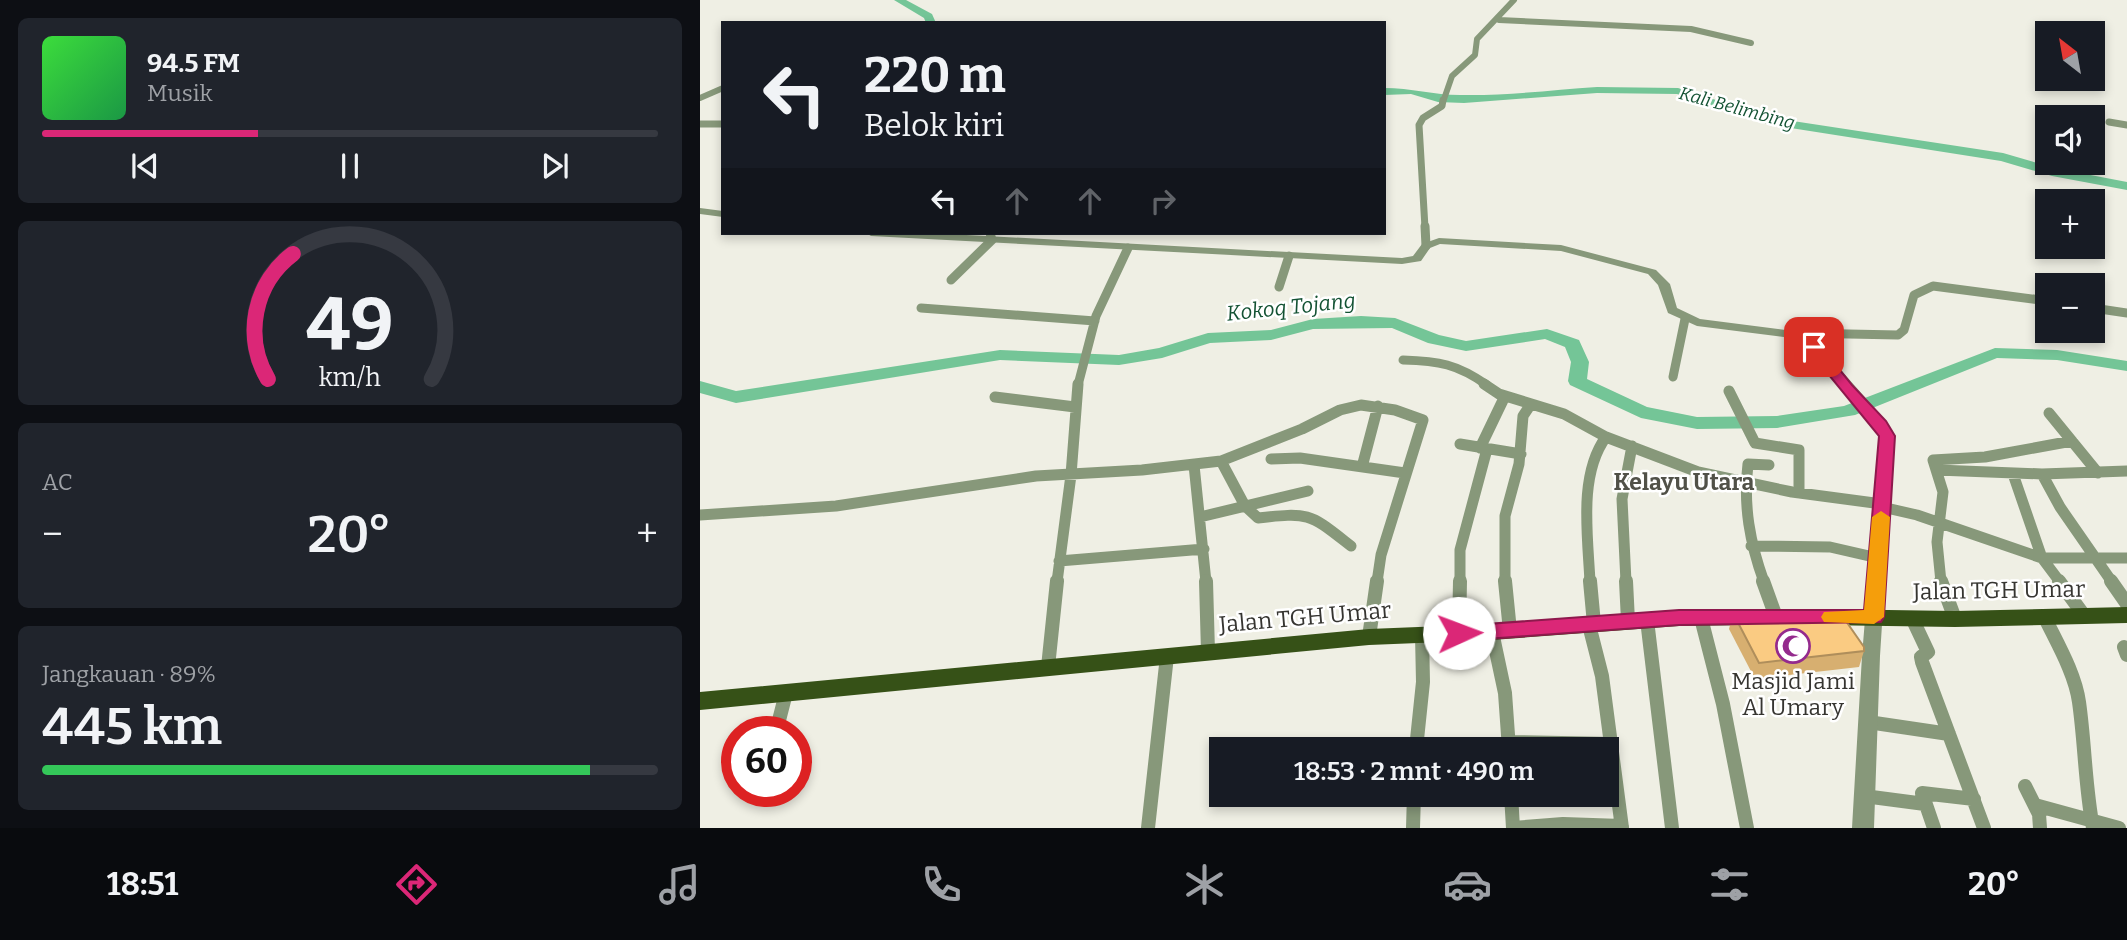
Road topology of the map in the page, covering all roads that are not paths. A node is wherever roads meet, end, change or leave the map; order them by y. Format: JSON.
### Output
{"nodes":[{"id":1,"x":1514,"y":0,"type":"edge"},
{"id":2,"x":1499,"y":20,"type":"junction"},
{"id":3,"x":1751,"y":43,"type":"dead end"},
{"id":4,"x":721,"y":89,"type":"edge"},
{"id":5,"x":700,"y":98,"type":"edge"},
{"id":6,"x":2109,"y":122,"type":"dead end"},
{"id":7,"x":700,"y":124,"type":"edge"},
{"id":8,"x":721,"y":124,"type":"edge"},
{"id":9,"x":2127,"y":125,"type":"edge"},
{"id":10,"x":700,"y":211,"type":"edge"},
{"id":11,"x":721,"y":214,"type":"edge"},
{"id":12,"x":951,"y":235,"type":"edge"},
{"id":13,"x":991,"y":236,"type":"edge"},
{"id":14,"x":1426,"y":246,"type":"junction"},
{"id":15,"x":1128,"y":248,"type":"junction"},
{"id":16,"x":1289,"y":256,"type":"junction"},
{"id":17,"x":951,"y":280,"type":"dead end"},
{"id":18,"x":1279,"y":287,"type":"dead end"},
{"id":19,"x":2035,"y":299,"type":"edge"},
{"id":20,"x":921,"y":308,"type":"dead end"},
{"id":21,"x":2105,"y":310,"type":"edge"},
{"id":22,"x":2127,"y":313,"type":"edge"},
{"id":23,"x":1685,"y":318,"type":"junction"},
{"id":24,"x":1095,"y":321,"type":"junction"},
{"id":25,"x":1800,"y":333,"type":"junction"},
{"id":26,"x":1403,"y":360,"type":"dead end"},
{"id":27,"x":1673,"y":377,"type":"dead end"},
{"id":28,"x":1729,"y":391,"type":"dead end"},
{"id":29,"x":1505,"y":396,"type":"junction"},
{"id":30,"x":995,"y":397,"type":"dead end"},
{"id":31,"x":1531,"y":404,"type":"junction"},
{"id":32,"x":1378,"y":406,"type":"junction"},
{"id":33,"x":1075,"y":407,"type":"junction"},
{"id":34,"x":2049,"y":413,"type":"dead end"},
{"id":35,"x":1606,"y":437,"type":"junction"},
{"id":36,"x":2072,"y":441,"type":"junction"},
{"id":37,"x":1460,"y":444,"type":"dead end"},
{"id":38,"x":1632,"y":446,"type":"junction"},
{"id":39,"x":1483,"y":449,"type":"junction"},
{"id":40,"x":1521,"y":454,"type":"junction"},
{"id":41,"x":1271,"y":459,"type":"dead end"},
{"id":42,"x":1221,"y":461,"type":"junction"},
{"id":43,"x":1194,"y":465,"type":"junction"},
{"id":44,"x":1769,"y":465,"type":"dead end"},
{"id":45,"x":1362,"y":467,"type":"junction"},
{"id":46,"x":1937,"y":470,"type":"junction"},
{"id":47,"x":2127,"y":471,"type":"edge"},
{"id":48,"x":1405,"y":473,"type":"junction"},
{"id":49,"x":2012,"y":474,"type":"junction"},
{"id":50,"x":2042,"y":474,"type":"junction"},
{"id":51,"x":2098,"y":474,"type":"junction"},
{"id":52,"x":1071,"y":475,"type":"junction"},
{"id":53,"x":1745,"y":483,"type":"junction"},
{"id":54,"x":1308,"y":492,"type":"dead end"},
{"id":55,"x":1799,"y":493,"type":"junction"},
{"id":56,"x":1882,"y":505,"type":"junction"},
{"id":57,"x":1245,"y":506,"type":"junction"},
{"id":58,"x":700,"y":515,"type":"edge"},
{"id":59,"x":1200,"y":517,"type":"junction"},
{"id":60,"x":1938,"y":523,"type":"junction"},
{"id":61,"x":1351,"y":546,"type":"dead end"},
{"id":62,"x":1751,"y":546,"type":"junction"},
{"id":63,"x":1204,"y":549,"type":"junction"},
{"id":64,"x":1878,"y":558,"type":"junction"},
{"id":65,"x":2042,"y":558,"type":"junction"},
{"id":66,"x":2095,"y":558,"type":"junction"},
{"id":67,"x":2127,"y":558,"type":"edge"},
{"id":68,"x":1059,"y":561,"type":"junction"},
{"id":69,"x":2127,"y":604,"type":"edge"},
{"id":70,"x":2082,"y":614,"type":"junction"},
{"id":71,"x":2127,"y":615,"type":"edge"},
{"id":72,"x":2044,"y":616,"type":"junction"},
{"id":73,"x":1776,"y":617,"type":"junction"},
{"id":74,"x":1874,"y":617,"type":"junction"},
{"id":75,"x":1701,"y":618,"type":"junction"},
{"id":76,"x":1912,"y":618,"type":"junction"},
{"id":77,"x":1955,"y":619,"type":"junction"},
{"id":78,"x":1638,"y":621,"type":"junction"},
{"id":79,"x":1592,"y":624,"type":"junction"},
{"id":80,"x":1501,"y":631,"type":"junction"},
{"id":81,"x":1459,"y":633,"type":"junction"},
{"id":82,"x":1422,"y":635,"type":"junction"},
{"id":83,"x":1369,"y":637,"type":"junction"},
{"id":84,"x":1208,"y":652,"type":"junction"},
{"id":85,"x":1167,"y":656,"type":"junction"},
{"id":86,"x":1048,"y":667,"type":"junction"},
{"id":87,"x":786,"y":693,"type":"junction"},
{"id":88,"x":700,"y":701,"type":"edge"},
{"id":89,"x":780,"y":716,"type":"edge"},
{"id":90,"x":1868,"y":722,"type":"junction"},
{"id":91,"x":1950,"y":734,"type":"junction"},
{"id":92,"x":1417,"y":737,"type":"edge"},
{"id":93,"x":1509,"y":737,"type":"edge"},
{"id":94,"x":1611,"y":737,"type":"edge"},
{"id":95,"x":2025,"y":786,"type":"dead end"},
{"id":96,"x":1864,"y":796,"type":"junction"},
{"id":97,"x":1973,"y":799,"type":"junction"},
{"id":98,"x":1619,"y":802,"type":"edge"},
{"id":99,"x":1925,"y":804,"type":"junction"},
{"id":100,"x":2035,"y":805,"type":"junction"},
{"id":101,"x":1414,"y":807,"type":"edge"},
{"id":102,"x":1512,"y":807,"type":"edge"},
{"id":103,"x":2092,"y":824,"type":"edge"},
{"id":104,"x":1622,"y":827,"type":"edge"},
{"id":105,"x":1148,"y":828,"type":"edge"},
{"id":106,"x":1413,"y":828,"type":"edge"},
{"id":107,"x":1672,"y":828,"type":"edge"},
{"id":108,"x":1747,"y":828,"type":"edge"},
{"id":109,"x":1863,"y":828,"type":"edge"},
{"id":110,"x":1934,"y":828,"type":"edge"},
{"id":111,"x":1984,"y":828,"type":"edge"},
{"id":112,"x":2040,"y":828,"type":"edge"},
{"id":113,"x":2119,"y":828,"type":"edge"}],
"edges":[{"from":1,"to":2,"type":"street"},
{"from":2,"to":3,"type":"street"},
{"from":2,"to":14,"type":"street"},
{"from":4,"to":5,"type":"street"},
{"from":6,"to":9,"type":"street"},
{"from":7,"to":8,"type":"street"},
{"from":10,"to":11,"type":"street"},
{"from":12,"to":13,"type":"street"},
{"from":13,"to":15,"type":"street"},
{"from":13,"to":17,"type":"street"},
{"from":14,"to":16,"type":"street"},
{"from":14,"to":23,"type":"street"},
{"from":15,"to":16,"type":"street"},
{"from":15,"to":24,"type":"street"},
{"from":16,"to":18,"type":"street"},
{"from":19,"to":25,"type":"street"},
{"from":20,"to":24,"type":"street"},
{"from":21,"to":22,"type":"street"},
{"from":23,"to":25,"type":"street"},
{"from":23,"to":27,"type":"street"},
{"from":24,"to":33,"type":"street"},
{"from":25,"to":56,"type":"street"},
{"from":26,"to":29,"type":"street"},
{"from":28,"to":55,"type":"street"},
{"from":29,"to":31,"type":"street"},
{"from":29,"to":39,"type":"street"},
{"from":30,"to":33,"type":"street"},
{"from":31,"to":35,"type":"street"},
{"from":31,"to":40,"type":"street"},
{"from":32,"to":42,"type":"street"},
{"from":32,"to":45,"type":"street"},
{"from":32,"to":48,"type":"street"},
{"from":33,"to":52,"type":"street"},
{"from":34,"to":36,"type":"street"},
{"from":35,"to":38,"type":"street"},
{"from":35,"to":79,"type":"street"},
{"from":36,"to":46,"type":"street"},
{"from":36,"to":51,"type":"street"},
{"from":37,"to":39,"type":"street"},
{"from":38,"to":53,"type":"street"},
{"from":38,"to":78,"type":"street"},
{"from":39,"to":40,"type":"street"},
{"from":39,"to":81,"type":"street"},
{"from":40,"to":80,"type":"street"},
{"from":41,"to":45,"type":"street"},
{"from":42,"to":43,"type":"street"},
{"from":42,"to":57,"type":"street"},
{"from":43,"to":52,"type":"street"},
{"from":43,"to":59,"type":"street"},
{"from":44,"to":53,"type":"street"},
{"from":45,"to":48,"type":"street"},
{"from":46,"to":49,"type":"street"},
{"from":46,"to":60,"type":"street"},
{"from":47,"to":51,"type":"street"},
{"from":48,"to":83,"type":"street"},
{"from":49,"to":50,"type":"street"},
{"from":49,"to":65,"type":"street"},
{"from":50,"to":51,"type":"street"},
{"from":50,"to":66,"type":"street"},
{"from":52,"to":58,"type":"street"},
{"from":52,"to":68,"type":"street"},
{"from":53,"to":55,"type":"street"},
{"from":53,"to":62,"type":"street"},
{"from":54,"to":57,"type":"street"},
{"from":55,"to":56,"type":"street"},
{"from":56,"to":60,"type":"street"},
{"from":56,"to":64,"type":"street"},
{"from":57,"to":59,"type":"street"},
{"from":57,"to":61,"type":"street"},
{"from":59,"to":63,"type":"street"},
{"from":60,"to":65,"type":"street"},
{"from":60,"to":77,"type":"street"},
{"from":62,"to":64,"type":"street"},
{"from":62,"to":73,"type":"street"},
{"from":63,"to":68,"type":"street"},
{"from":63,"to":84,"type":"street"},
{"from":64,"to":74,"type":"street"},
{"from":65,"to":66,"type":"street"},
{"from":65,"to":70,"type":"street"},
{"from":66,"to":67,"type":"street"},
{"from":66,"to":69,"type":"street"},
{"from":68,"to":86,"type":"street"},
{"from":70,"to":71,"type":"main road","name":"Jalan TGH Umar"},
{"from":70,"to":72,"type":"main road","name":"Jalan TGH Umar"},
{"from":72,"to":77,"type":"main road","name":"Jalan TGH Umar"},
{"from":72,"to":103,"type":"street"},
{"from":73,"to":74,"type":"main road","name":"Jalan TGH Umar"},
{"from":73,"to":75,"type":"main road","name":"Jalan TGH Umar"},
{"from":74,"to":76,"type":"main road","name":"Jalan TGH Umar"},
{"from":74,"to":90,"type":"street"},
{"from":75,"to":78,"type":"main road","name":"Jalan TGH Umar"},
{"from":75,"to":108,"type":"street"},
{"from":76,"to":77,"type":"main road","name":"Jalan TGH Umar"},
{"from":76,"to":91,"type":"street"},
{"from":78,"to":79,"type":"main road","name":"Jalan TGH Umar"},
{"from":78,"to":107,"type":"street"},
{"from":79,"to":80,"type":"main road","name":"Jalan TGH Umar"},
{"from":79,"to":94,"type":"street"},
{"from":80,"to":81,"type":"main road","name":"Jalan TGH Umar"},
{"from":80,"to":93,"type":"street"},
{"from":81,"to":82,"type":"main road","name":"Jalan TGH Umar"},
{"from":82,"to":83,"type":"main road","name":"Jalan TGH Umar"},
{"from":82,"to":92,"type":"street"},
{"from":83,"to":84,"type":"main road","name":"Jalan TGH Umar"},
{"from":84,"to":85,"type":"main road","name":"Jalan TGH Umar"},
{"from":85,"to":86,"type":"main road","name":"Jalan TGH Umar"},
{"from":85,"to":105,"type":"street"},
{"from":86,"to":87,"type":"main road","name":"Jalan TGH Umar"},
{"from":87,"to":88,"type":"main road","name":"Jalan TGH Umar"},
{"from":87,"to":89,"type":"street"},
{"from":90,"to":91,"type":"street"},
{"from":90,"to":96,"type":"street"},
{"from":91,"to":97,"type":"street"},
{"from":95,"to":100,"type":"street"},
{"from":96,"to":99,"type":"street"},
{"from":96,"to":109,"type":"street"},
{"from":97,"to":99,"type":"street"},
{"from":97,"to":111,"type":"street"},
{"from":98,"to":104,"type":"street"},
{"from":99,"to":110,"type":"street"},
{"from":100,"to":103,"type":"street"},
{"from":100,"to":112,"type":"street"},
{"from":101,"to":106,"type":"street"},
{"from":102,"to":104,"type":"street"},
{"from":103,"to":113,"type":"street"}]}
